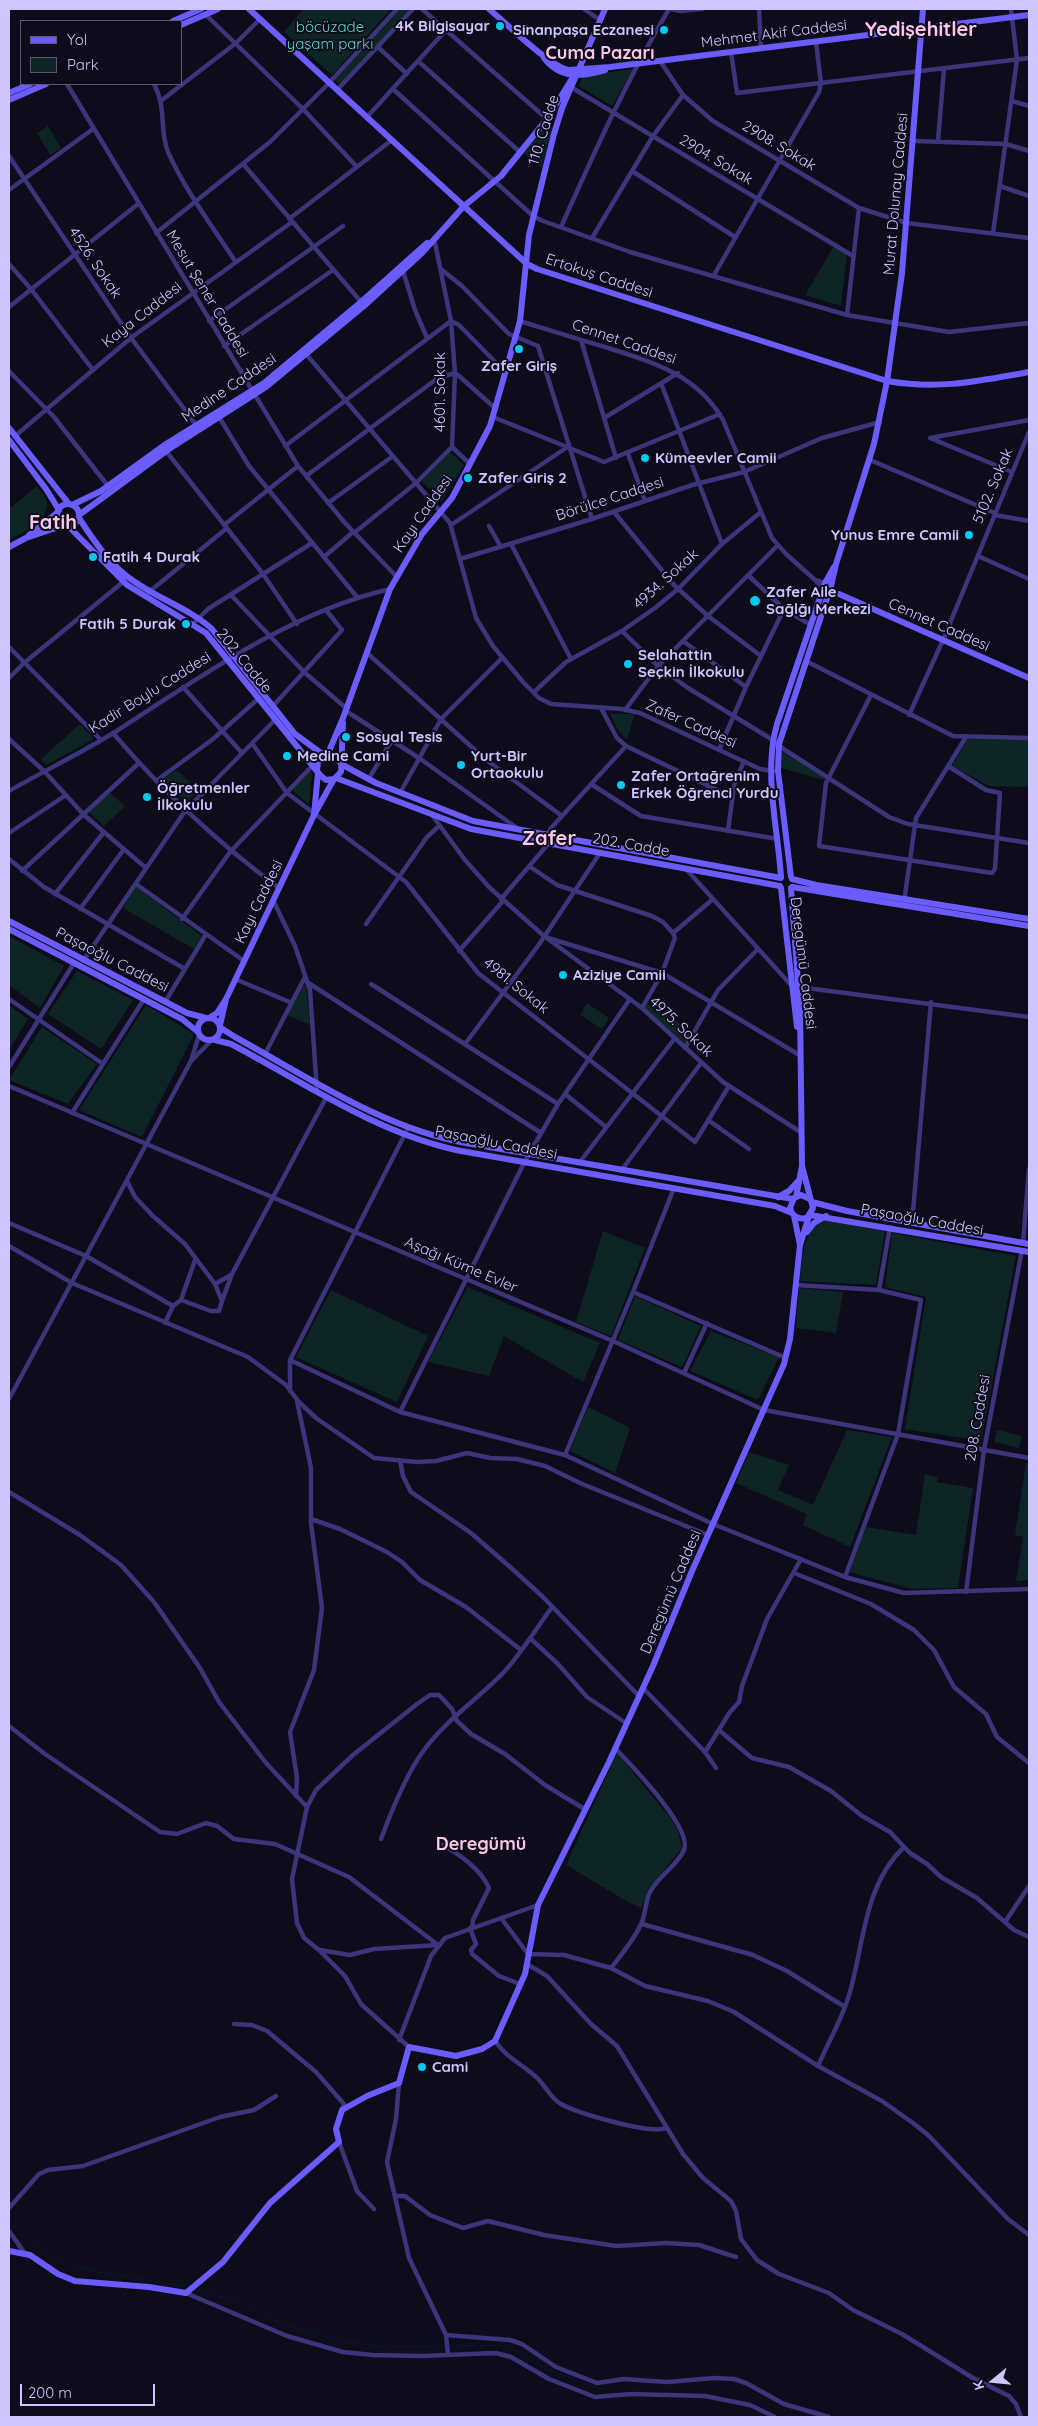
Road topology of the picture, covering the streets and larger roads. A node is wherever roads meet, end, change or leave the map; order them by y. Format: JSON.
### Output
{"nodes":[{"id":1,"x":218,"y":9,"type":"edge"},
{"id":2,"x":248,"y":9,"type":"edge"},
{"id":3,"x":397,"y":9,"type":"edge"},
{"id":4,"x":413,"y":9,"type":"edge"},
{"id":5,"x":422,"y":9,"type":"edge"},
{"id":6,"x":489,"y":9,"type":"edge"},
{"id":7,"x":584,"y":9,"type":"edge"},
{"id":8,"x":606,"y":9,"type":"edge"},
{"id":9,"x":671,"y":9,"type":"edge"},
{"id":10,"x":702,"y":9,"type":"edge"},
{"id":11,"x":759,"y":9,"type":"edge"},
{"id":12,"x":923,"y":9,"type":"edge"},
{"id":13,"x":1011,"y":9,"type":"edge"},
{"id":14,"x":203,"y":12,"type":"edge"},
{"id":15,"x":1029,"y":15,"type":"edge"},
{"id":16,"x":1012,"y":17,"type":"junction"},
{"id":17,"x":260,"y":19,"type":"junction"},
{"id":18,"x":176,"y":20,"type":"edge"},
{"id":19,"x":600,"y":20,"type":"junction"},
{"id":20,"x":182,"y":24,"type":"edge"},
{"id":21,"x":922,"y":28,"type":"junction"},
{"id":22,"x":446,"y":30,"type":"junction"},
{"id":23,"x":236,"y":42,"type":"junction"},
{"id":24,"x":816,"y":42,"type":"junction"},
{"id":25,"x":378,"y":47,"type":"junction"},
{"id":26,"x":760,"y":48,"type":"junction"},
{"id":27,"x":731,"y":52,"type":"junction"},
{"id":28,"x":540,"y":53,"type":"junction"},
{"id":29,"x":1029,"y":58,"type":"edge"},
{"id":30,"x":1017,"y":60,"type":"junction"},
{"id":31,"x":660,"y":61,"type":"junction"},
{"id":32,"x":418,"y":62,"type":"junction"},
{"id":33,"x":637,"y":64,"type":"junction"},
{"id":34,"x":944,"y":69,"type":"junction"},
{"id":35,"x":558,"y":72,"type":"junction"},
{"id":36,"x":577,"y":72,"type":"junction"},
{"id":37,"x":920,"y":72,"type":"junction"},
{"id":38,"x":407,"y":74,"type":"junction"},
{"id":39,"x":329,"y":83,"type":"junction"},
{"id":40,"x":821,"y":83,"type":"junction"},
{"id":41,"x":182,"y":84,"type":"edge"},
{"id":42,"x":28,"y":85,"type":"edge"},
{"id":43,"x":44,"y":85,"type":"edge"},
{"id":44,"x":68,"y":85,"type":"edge"},
{"id":45,"x":154,"y":85,"type":"edge"},
{"id":46,"x":181,"y":85,"type":"edge"},
{"id":47,"x":569,"y":86,"type":"junction"},
{"id":48,"x":393,"y":89,"type":"junction"},
{"id":49,"x":337,"y":90,"type":"junction"},
{"id":50,"x":9,"y":93,"type":"edge"},
{"id":51,"x":683,"y":95,"type":"junction"},
{"id":52,"x":9,"y":100,"type":"edge"},
{"id":53,"x":162,"y":100,"type":"junction"},
{"id":54,"x":1012,"y":101,"type":"junction"},
{"id":55,"x":1029,"y":106,"type":"edge"},
{"id":56,"x":303,"y":110,"type":"junction"},
{"id":57,"x":613,"y":112,"type":"junction"},
{"id":58,"x":367,"y":117,"type":"junction"},
{"id":59,"x":547,"y":118,"type":"junction"},
{"id":60,"x":93,"y":129,"type":"junction"},
{"id":61,"x":652,"y":136,"type":"junction"},
{"id":62,"x":392,"y":140,"type":"junction"},
{"id":63,"x":914,"y":141,"type":"junction"},
{"id":64,"x":938,"y":141,"type":"junction"},
{"id":65,"x":1006,"y":144,"type":"junction"},
{"id":66,"x":1029,"y":151,"type":"edge"},
{"id":67,"x":521,"y":152,"type":"junction"},
{"id":68,"x":9,"y":156,"type":"edge"},
{"id":69,"x":780,"y":161,"type":"junction"},
{"id":70,"x":244,"y":165,"type":"junction"},
{"id":71,"x":357,"y":167,"type":"junction"},
{"id":72,"x":632,"y":171,"type":"junction"},
{"id":73,"x":23,"y":178,"type":"junction"},
{"id":74,"x":496,"y":181,"type":"junction"},
{"id":75,"x":1000,"y":186,"type":"junction"},
{"id":76,"x":9,"y":190,"type":"edge"},
{"id":77,"x":1029,"y":196,"type":"edge"},
{"id":78,"x":757,"y":200,"type":"junction"},
{"id":79,"x":196,"y":202,"type":"junction"},
{"id":80,"x":138,"y":204,"type":"junction"},
{"id":81,"x":464,"y":206,"type":"junction"},
{"id":82,"x":859,"y":208,"type":"junction"},
{"id":83,"x":533,"y":216,"type":"junction"},
{"id":84,"x":291,"y":220,"type":"junction"},
{"id":85,"x":907,"y":223,"type":"junction"},
{"id":86,"x":342,"y":226,"type":"dead end"},
{"id":87,"x":561,"y":227,"type":"junction"},
{"id":88,"x":156,"y":233,"type":"junction"},
{"id":89,"x":993,"y":233,"type":"junction"},
{"id":90,"x":434,"y":238,"type":"junction"},
{"id":91,"x":592,"y":238,"type":"junction"},
{"id":92,"x":736,"y":238,"type":"junction"},
{"id":93,"x":1029,"y":238,"type":"edge"},
{"id":94,"x":314,"y":247,"type":"junction"},
{"id":95,"x":74,"y":254,"type":"junction"},
{"id":96,"x":854,"y":256,"type":"junction"},
{"id":97,"x":235,"y":261,"type":"junction"},
{"id":98,"x":9,"y":264,"type":"edge"},
{"id":99,"x":527,"y":264,"type":"junction"},
{"id":100,"x":333,"y":270,"type":"junction"},
{"id":101,"x":442,"y":270,"type":"junction"},
{"id":102,"x":403,"y":271,"type":"junction"},
{"id":103,"x":714,"y":275,"type":"junction"},
{"id":104,"x":31,"y":289,"type":"junction"},
{"id":105,"x":192,"y":292,"type":"junction"},
{"id":106,"x":363,"y":304,"type":"junction"},
{"id":107,"x":9,"y":307,"type":"edge"},
{"id":108,"x":847,"y":315,"type":"junction"},
{"id":109,"x":209,"y":321,"type":"junction"},
{"id":110,"x":451,"y":321,"type":"junction"},
{"id":111,"x":520,"y":321,"type":"junction"},
{"id":112,"x":1029,"y":323,"type":"edge"},
{"id":113,"x":895,"y":324,"type":"junction"},
{"id":114,"x":131,"y":338,"type":"junction"},
{"id":115,"x":427,"y":338,"type":"junction"},
{"id":116,"x":516,"y":338,"type":"junction"},
{"id":117,"x":581,"y":340,"type":"junction"},
{"id":118,"x":224,"y":346,"type":"junction"},
{"id":119,"x":306,"y":354,"type":"junction"},
{"id":120,"x":93,"y":370,"type":"junction"},
{"id":121,"x":9,"y":371,"type":"edge"},
{"id":122,"x":1029,"y":372,"type":"edge"},
{"id":123,"x":506,"y":373,"type":"junction"},
{"id":124,"x":678,"y":373,"type":"junction"},
{"id":125,"x":454,"y":374,"type":"junction"},
{"id":126,"x":887,"y":381,"type":"junction"},
{"id":127,"x":661,"y":383,"type":"junction"},
{"id":128,"x":253,"y":393,"type":"junction"},
{"id":129,"x":345,"y":400,"type":"junction"},
{"id":130,"x":47,"y":408,"type":"junction"},
{"id":131,"x":496,"y":409,"type":"junction"},
{"id":132,"x":720,"y":414,"type":"junction"},
{"id":133,"x":493,"y":416,"type":"junction"},
{"id":134,"x":219,"y":417,"type":"junction"},
{"id":135,"x":604,"y":418,"type":"junction"},
{"id":136,"x":1029,"y":420,"type":"edge"},
{"id":137,"x":880,"y":422,"type":"junction"},
{"id":138,"x":9,"y":428,"type":"edge"},
{"id":139,"x":198,"y":428,"type":"junction"},
{"id":140,"x":370,"y":429,"type":"junction"},
{"id":141,"x":679,"y":432,"type":"junction"},
{"id":142,"x":1029,"y":432,"type":"edge"},
{"id":143,"x":12,"y":438,"type":"edge"},
{"id":144,"x":285,"y":446,"type":"junction"},
{"id":145,"x":452,"y":447,"type":"junction"},
{"id":146,"x":568,"y":448,"type":"junction"},
{"id":147,"x":166,"y":451,"type":"junction"},
{"id":148,"x":628,"y":454,"type":"junction"},
{"id":149,"x":393,"y":456,"type":"junction"},
{"id":150,"x":616,"y":458,"type":"junction"},
{"id":151,"x":870,"y":460,"type":"junction"},
{"id":152,"x":470,"y":464,"type":"junction"},
{"id":153,"x":298,"y":466,"type":"junction"},
{"id":154,"x":744,"y":472,"type":"junction"},
{"id":155,"x":1012,"y":472,"type":"junction"},
{"id":156,"x":306,"y":476,"type":"junction"},
{"id":157,"x":416,"y":483,"type":"junction"},
{"id":158,"x":698,"y":483,"type":"junction"},
{"id":159,"x":108,"y":486,"type":"junction"},
{"id":160,"x":268,"y":490,"type":"junction"},
{"id":161,"x":645,"y":501,"type":"junction"},
{"id":162,"x":328,"y":503,"type":"junction"},
{"id":163,"x":71,"y":504,"type":"junction"},
{"id":164,"x":58,"y":511,"type":"junction"},
{"id":165,"x":441,"y":512,"type":"junction"},
{"id":166,"x":614,"y":512,"type":"junction"},
{"id":167,"x":761,"y":512,"type":"junction"},
{"id":168,"x":995,"y":514,"type":"junction"},
{"id":169,"x":79,"y":516,"type":"junction"},
{"id":170,"x":592,"y":519,"type":"junction"},
{"id":171,"x":1029,"y":521,"type":"edge"},
{"id":172,"x":452,"y":525,"type":"junction"},
{"id":173,"x":67,"y":526,"type":"junction"},
{"id":174,"x":489,"y":526,"type":"dead end"},
{"id":175,"x":226,"y":527,"type":"junction"},
{"id":176,"x":354,"y":533,"type":"junction"},
{"id":177,"x":26,"y":538,"type":"junction"},
{"id":178,"x":312,"y":543,"type":"junction"},
{"id":179,"x":511,"y":544,"type":"junction"},
{"id":180,"x":722,"y":544,"type":"junction"},
{"id":181,"x":777,"y":546,"type":"junction"},
{"id":182,"x":9,"y":547,"type":"edge"},
{"id":183,"x":501,"y":547,"type":"junction"},
{"id":184,"x":978,"y":556,"type":"junction"},
{"id":185,"x":324,"y":557,"type":"junction"},
{"id":186,"x":460,"y":559,"type":"junction"},
{"id":187,"x":263,"y":574,"type":"junction"},
{"id":188,"x":396,"y":576,"type":"junction"},
{"id":189,"x":749,"y":576,"type":"junction"},
{"id":190,"x":1029,"y":579,"type":"edge"},
{"id":191,"x":123,"y":582,"type":"junction"},
{"id":192,"x":827,"y":587,"type":"junction"},
{"id":193,"x":390,"y":589,"type":"junction"},
{"id":194,"x":678,"y":589,"type":"junction"},
{"id":195,"x":147,"y":594,"type":"junction"},
{"id":196,"x":231,"y":594,"type":"junction"},
{"id":197,"x":357,"y":596,"type":"junction"},
{"id":198,"x":784,"y":609,"type":"junction"},
{"id":199,"x":326,"y":610,"type":"junction"},
{"id":200,"x":708,"y":616,"type":"junction"},
{"id":201,"x":195,"y":621,"type":"junction"},
{"id":202,"x":297,"y":624,"type":"junction"},
{"id":203,"x":811,"y":625,"type":"junction"},
{"id":204,"x":622,"y":631,"type":"junction"},
{"id":205,"x":271,"y":637,"type":"junction"},
{"id":206,"x":943,"y":640,"type":"junction"},
{"id":207,"x":683,"y":641,"type":"junction"},
{"id":208,"x":9,"y":647,"type":"edge"},
{"id":209,"x":366,"y":652,"type":"junction"},
{"id":210,"x":761,"y":656,"type":"junction"},
{"id":211,"x":230,"y":657,"type":"junction"},
{"id":212,"x":502,"y":658,"type":"junction"},
{"id":213,"x":572,"y":659,"type":"junction"},
{"id":214,"x":806,"y":661,"type":"junction"},
{"id":215,"x":24,"y":663,"type":"junction"},
{"id":216,"x":658,"y":666,"type":"junction"},
{"id":217,"x":304,"y":672,"type":"junction"},
{"id":218,"x":1028,"y":675,"type":"edge"},
{"id":219,"x":9,"y":678,"type":"edge"},
{"id":220,"x":183,"y":687,"type":"junction"},
{"id":221,"x":746,"y":687,"type":"junction"},
{"id":222,"x":534,"y":692,"type":"junction"},
{"id":223,"x":871,"y":695,"type":"junction"},
{"id":224,"x":258,"y":699,"type":"junction"},
{"id":225,"x":601,"y":708,"type":"junction"},
{"id":226,"x":270,"y":709,"type":"junction"},
{"id":227,"x":346,"y":710,"type":"junction"},
{"id":228,"x":625,"y":710,"type":"junction"},
{"id":229,"x":908,"y":714,"type":"junction"},
{"id":230,"x":733,"y":716,"type":"junction"},
{"id":231,"x":343,"y":718,"type":"junction"},
{"id":232,"x":441,"y":719,"type":"junction"},
{"id":233,"x":275,"y":720,"type":"junction"},
{"id":234,"x":222,"y":732,"type":"junction"},
{"id":235,"x":113,"y":733,"type":"junction"},
{"id":236,"x":966,"y":737,"type":"junction"},
{"id":237,"x":1029,"y":738,"type":"edge"},
{"id":238,"x":9,"y":739,"type":"edge"},
{"id":239,"x":101,"y":740,"type":"junction"},
{"id":240,"x":392,"y":740,"type":"junction"},
{"id":241,"x":773,"y":740,"type":"junction"},
{"id":242,"x":252,"y":743,"type":"junction"},
{"id":243,"x":626,"y":746,"type":"junction"},
{"id":244,"x":779,"y":746,"type":"junction"},
{"id":245,"x":719,"y":750,"type":"junction"},
{"id":246,"x":242,"y":753,"type":"junction"},
{"id":247,"x":326,"y":756,"type":"junction"},
{"id":248,"x":419,"y":758,"type":"junction"},
{"id":249,"x":744,"y":761,"type":"junction"},
{"id":250,"x":139,"y":762,"type":"junction"},
{"id":251,"x":341,"y":763,"type":"junction"},
{"id":252,"x":948,"y":766,"type":"junction"},
{"id":253,"x":316,"y":769,"type":"junction"},
{"id":254,"x":775,"y":771,"type":"junction"},
{"id":255,"x":44,"y":772,"type":"junction"},
{"id":256,"x":828,"y":778,"type":"junction"},
{"id":257,"x":335,"y":779,"type":"junction"},
{"id":258,"x":368,"y":780,"type":"junction"},
{"id":259,"x":156,"y":781,"type":"junction"},
{"id":260,"x":591,"y":784,"type":"junction"},
{"id":261,"x":9,"y":791,"type":"edge"},
{"id":262,"x":286,"y":793,"type":"junction"},
{"id":263,"x":400,"y":793,"type":"junction"},
{"id":264,"x":66,"y":795,"type":"junction"},
{"id":265,"x":732,"y":797,"type":"junction"},
{"id":266,"x":185,"y":811,"type":"junction"},
{"id":267,"x":83,"y":814,"type":"junction"},
{"id":268,"x":314,"y":815,"type":"junction"},
{"id":269,"x":432,"y":815,"type":"junction"},
{"id":270,"x":562,"y":816,"type":"junction"},
{"id":271,"x":914,"y":825,"type":"junction"},
{"id":272,"x":439,"y":826,"type":"junction"},
{"id":273,"x":518,"y":829,"type":"junction"},
{"id":274,"x":728,"y":830,"type":"junction"},
{"id":275,"x":104,"y":832,"type":"junction"},
{"id":276,"x":9,"y":833,"type":"edge"},
{"id":277,"x":547,"y":835,"type":"junction"},
{"id":278,"x":997,"y":838,"type":"junction"},
{"id":279,"x":778,"y":839,"type":"junction"},
{"id":280,"x":547,"y":843,"type":"junction"},
{"id":281,"x":1029,"y":843,"type":"edge"},
{"id":282,"x":124,"y":849,"type":"junction"},
{"id":283,"x":230,"y":852,"type":"junction"},
{"id":284,"x":600,"y":852,"type":"junction"},
{"id":285,"x":9,"y":859,"type":"edge"},
{"id":286,"x":910,"y":861,"type":"junction"},
{"id":287,"x":529,"y":866,"type":"junction"},
{"id":288,"x":146,"y":868,"type":"junction"},
{"id":289,"x":685,"y":868,"type":"junction"},
{"id":290,"x":22,"y":871,"type":"junction"},
{"id":291,"x":399,"y":876,"type":"junction"},
{"id":292,"x":781,"y":877,"type":"junction"},
{"id":293,"x":792,"y":878,"type":"junction"},
{"id":294,"x":136,"y":884,"type":"junction"},
{"id":295,"x":781,"y":887,"type":"junction"},
{"id":296,"x":279,"y":888,"type":"junction"},
{"id":297,"x":791,"y":888,"type":"junction"},
{"id":298,"x":574,"y":891,"type":"junction"},
{"id":299,"x":55,"y":894,"type":"junction"},
{"id":300,"x":273,"y":900,"type":"junction"},
{"id":301,"x":502,"y":900,"type":"junction"},
{"id":302,"x":713,"y":900,"type":"junction"},
{"id":303,"x":904,"y":902,"type":"junction"},
{"id":304,"x":80,"y":909,"type":"junction"},
{"id":305,"x":182,"y":918,"type":"junction"},
{"id":306,"x":1029,"y":919,"type":"edge"},
{"id":307,"x":9,"y":920,"type":"edge"},
{"id":308,"x":366,"y":924,"type":"dead end"},
{"id":309,"x":108,"y":925,"type":"junction"},
{"id":310,"x":1029,"y":926,"type":"edge"},
{"id":311,"x":9,"y":929,"type":"edge"},
{"id":312,"x":673,"y":933,"type":"junction"},
{"id":313,"x":206,"y":936,"type":"junction"},
{"id":314,"x":545,"y":937,"type":"junction"},
{"id":315,"x":758,"y":949,"type":"junction"},
{"id":316,"x":459,"y":951,"type":"junction"},
{"id":317,"x":244,"y":961,"type":"junction"},
{"id":318,"x":79,"y":963,"type":"junction"},
{"id":319,"x":185,"y":969,"type":"junction"},
{"id":320,"x":662,"y":974,"type":"junction"},
{"id":321,"x":305,"y":977,"type":"junction"},
{"id":322,"x":235,"y":979,"type":"junction"},
{"id":323,"x":307,"y":982,"type":"junction"},
{"id":324,"x":371,"y":984,"type":"dead end"},
{"id":325,"x":795,"y":986,"type":"junction"},
{"id":326,"x":503,"y":994,"type":"junction"},
{"id":327,"x":9,"y":999,"type":"edge"},
{"id":328,"x":144,"y":999,"type":"junction"},
{"id":329,"x":226,"y":999,"type":"junction"},
{"id":330,"x":630,"y":999,"type":"junction"},
{"id":331,"x":165,"y":1002,"type":"junction"},
{"id":332,"x":711,"y":1002,"type":"junction"},
{"id":333,"x":931,"y":1002,"type":"junction"},
{"id":334,"x":292,"y":1003,"type":"junction"},
{"id":335,"x":642,"y":1008,"type":"junction"},
{"id":336,"x":1029,"y":1017,"type":"edge"},
{"id":337,"x":207,"y":1018,"type":"junction"},
{"id":338,"x":39,"y":1020,"type":"junction"},
{"id":339,"x":220,"y":1026,"type":"junction"},
{"id":340,"x":199,"y":1033,"type":"junction"},
{"id":341,"x":675,"y":1038,"type":"junction"},
{"id":342,"x":213,"y":1040,"type":"junction"},
{"id":343,"x":465,"y":1044,"type":"junction"},
{"id":344,"x":685,"y":1048,"type":"junction"},
{"id":345,"x":265,"y":1054,"type":"junction"},
{"id":346,"x":801,"y":1056,"type":"junction"},
{"id":347,"x":588,"y":1060,"type":"junction"},
{"id":348,"x":192,"y":1062,"type":"junction"},
{"id":349,"x":701,"y":1063,"type":"junction"},
{"id":350,"x":103,"y":1064,"type":"junction"},
{"id":351,"x":9,"y":1067,"type":"edge"},
{"id":352,"x":317,"y":1082,"type":"junction"},
{"id":353,"x":9,"y":1086,"type":"edge"},
{"id":354,"x":728,"y":1086,"type":"junction"},
{"id":355,"x":317,"y":1090,"type":"junction"},
{"id":356,"x":632,"y":1093,"type":"junction"},
{"id":357,"x":564,"y":1094,"type":"junction"},
{"id":358,"x":327,"y":1096,"type":"junction"},
{"id":359,"x":558,"y":1104,"type":"junction"},
{"id":360,"x":72,"y":1113,"type":"junction"},
{"id":361,"x":662,"y":1116,"type":"junction"},
{"id":362,"x":708,"y":1120,"type":"junction"},
{"id":363,"x":606,"y":1127,"type":"junction"},
{"id":364,"x":408,"y":1128,"type":"junction"},
{"id":365,"x":541,"y":1133,"type":"junction"},
{"id":366,"x":802,"y":1133,"type":"junction"},
{"id":367,"x":405,"y":1135,"type":"junction"},
{"id":368,"x":148,"y":1145,"type":"junction"},
{"id":369,"x":749,"y":1149,"type":"dead end"},
{"id":370,"x":529,"y":1154,"type":"junction"},
{"id":371,"x":525,"y":1161,"type":"junction"},
{"id":372,"x":579,"y":1163,"type":"junction"},
{"id":373,"x":802,"y":1166,"type":"junction"},
{"id":374,"x":1029,"y":1169,"type":"edge"},
{"id":375,"x":621,"y":1171,"type":"junction"},
{"id":376,"x":799,"y":1179,"type":"junction"},
{"id":377,"x":127,"y":1181,"type":"junction"},
{"id":378,"x":674,"y":1188,"type":"junction"},
{"id":379,"x":272,"y":1198,"type":"junction"},
{"id":380,"x":775,"y":1198,"type":"junction"},
{"id":381,"x":795,"y":1198,"type":"junction"},
{"id":382,"x":811,"y":1201,"type":"junction"},
{"id":383,"x":793,"y":1214,"type":"junction"},
{"id":384,"x":810,"y":1215,"type":"junction"},
{"id":385,"x":827,"y":1216,"type":"junction"},
{"id":386,"x":9,"y":1223,"type":"edge"},
{"id":387,"x":912,"y":1223,"type":"junction"},
{"id":388,"x":890,"y":1227,"type":"junction"},
{"id":389,"x":355,"y":1233,"type":"junction"},
{"id":390,"x":804,"y":1238,"type":"junction"},
{"id":391,"x":1026,"y":1243,"type":"edge"},
{"id":392,"x":800,"y":1245,"type":"junction"},
{"id":393,"x":9,"y":1246,"type":"edge"},
{"id":394,"x":1026,"y":1251,"type":"edge"},
{"id":395,"x":86,"y":1256,"type":"junction"},
{"id":396,"x":195,"y":1260,"type":"junction"},
{"id":397,"x":232,"y":1274,"type":"junction"},
{"id":398,"x":465,"y":1280,"type":"junction"},
{"id":399,"x":72,"y":1284,"type":"junction"},
{"id":400,"x":215,"y":1284,"type":"junction"},
{"id":401,"x":796,"y":1285,"type":"junction"},
{"id":402,"x":879,"y":1290,"type":"junction"},
{"id":403,"x":633,"y":1292,"type":"junction"},
{"id":404,"x":181,"y":1300,"type":"junction"},
{"id":405,"x":222,"y":1301,"type":"junction"},
{"id":406,"x":173,"y":1306,"type":"junction"},
{"id":407,"x":165,"y":1323,"type":"junction"},
{"id":408,"x":707,"y":1323,"type":"junction"},
{"id":409,"x":613,"y":1341,"type":"junction"},
{"id":410,"x":786,"y":1358,"type":"junction"},
{"id":411,"x":290,"y":1360,"type":"junction"},
{"id":412,"x":684,"y":1373,"type":"junction"},
{"id":413,"x":290,"y":1391,"type":"junction"},
{"id":414,"x":9,"y":1399,"type":"edge"},
{"id":415,"x":297,"y":1399,"type":"junction"},
{"id":416,"x":764,"y":1410,"type":"junction"},
{"id":417,"x":400,"y":1412,"type":"junction"},
{"id":418,"x":898,"y":1434,"type":"junction"},
{"id":419,"x":984,"y":1450,"type":"junction"},
{"id":420,"x":565,"y":1455,"type":"junction"},
{"id":421,"x":1029,"y":1458,"type":"edge"},
{"id":422,"x":400,"y":1460,"type":"junction"},
{"id":423,"x":9,"y":1492,"type":"edge"},
{"id":424,"x":311,"y":1518,"type":"junction"},
{"id":425,"x":713,"y":1524,"type":"junction"},
{"id":426,"x":708,"y":1535,"type":"junction"},
{"id":427,"x":801,"y":1559,"type":"junction"},
{"id":428,"x":794,"y":1573,"type":"junction"},
{"id":429,"x":844,"y":1577,"type":"junction"},
{"id":430,"x":1029,"y":1589,"type":"edge"},
{"id":431,"x":966,"y":1592,"type":"junction"},
{"id":432,"x":552,"y":1607,"type":"junction"},
{"id":433,"x":530,"y":1638,"type":"junction"},
{"id":434,"x":521,"y":1650,"type":"junction"},
{"id":435,"x":643,"y":1688,"type":"junction"},
{"id":436,"x":639,"y":1696,"type":"junction"},
{"id":437,"x":454,"y":1715,"type":"junction"},
{"id":438,"x":626,"y":1723,"type":"junction"},
{"id":439,"x":9,"y":1726,"type":"edge"},
{"id":440,"x":720,"y":1731,"type":"junction"},
{"id":441,"x":615,"y":1748,"type":"junction"},
{"id":442,"x":704,"y":1752,"type":"junction"},
{"id":443,"x":1029,"y":1762,"type":"edge"},
{"id":444,"x":716,"y":1768,"type":"dead end"},
{"id":445,"x":296,"y":1796,"type":"junction"},
{"id":446,"x":307,"y":1808,"type":"junction"},
{"id":447,"x":586,"y":1810,"type":"junction"},
{"id":448,"x":381,"y":1839,"type":"dead end"},
{"id":449,"x":440,"y":1844,"type":"dead end"},
{"id":450,"x":904,"y":1847,"type":"junction"},
{"id":451,"x":297,"y":1855,"type":"junction"},
{"id":452,"x":1029,"y":1886,"type":"edge"},
{"id":453,"x":538,"y":1906,"type":"junction"},
{"id":454,"x":501,"y":1918,"type":"junction"},
{"id":455,"x":1005,"y":1922,"type":"junction"},
{"id":456,"x":642,"y":1924,"type":"junction"},
{"id":457,"x":471,"y":1928,"type":"junction"},
{"id":458,"x":1029,"y":1937,"type":"edge"},
{"id":459,"x":438,"y":1945,"type":"junction"},
{"id":460,"x":319,"y":1950,"type":"junction"},
{"id":461,"x":528,"y":1954,"type":"junction"},
{"id":462,"x":527,"y":1964,"type":"junction"},
{"id":463,"x":610,"y":1968,"type":"junction"},
{"id":464,"x":520,"y":1984,"type":"junction"},
{"id":465,"x":845,"y":2006,"type":"junction"},
{"id":466,"x":234,"y":2024,"type":"dead end"},
{"id":467,"x":399,"y":2040,"type":"junction"},
{"id":468,"x":495,"y":2041,"type":"junction"},
{"id":469,"x":409,"y":2047,"type":"junction"},
{"id":470,"x":818,"y":2066,"type":"junction"},
{"id":471,"x":399,"y":2083,"type":"junction"},
{"id":472,"x":276,"y":2096,"type":"dead end"},
{"id":473,"x":342,"y":2110,"type":"junction"},
{"id":474,"x":666,"y":2128,"type":"junction"},
{"id":475,"x":339,"y":2142,"type":"junction"},
{"id":476,"x":395,"y":2196,"type":"junction"},
{"id":477,"x":10,"y":2207,"type":"edge"},
{"id":478,"x":374,"y":2209,"type":"dead end"},
{"id":479,"x":9,"y":2231,"type":"edge"},
{"id":480,"x":1029,"y":2235,"type":"edge"},
{"id":481,"x":9,"y":2251,"type":"edge"},
{"id":482,"x":24,"y":2252,"type":"junction"},
{"id":483,"x":736,"y":2257,"type":"dead end"},
{"id":484,"x":188,"y":2292,"type":"junction"},
{"id":485,"x":447,"y":2338,"type":"junction"},
{"id":486,"x":448,"y":2352,"type":"junction"},
{"id":487,"x":775,"y":2417,"type":"edge"},
{"id":488,"x":829,"y":2417,"type":"edge"},
{"id":489,"x":1021,"y":2417,"type":"edge"}],
"edges":[{"from":1,"to":14,"type":"street"},
{"from":2,"to":17,"type":"street","name":"Ertokuş Caddesi"},
{"from":3,"to":39,"type":"street"},
{"from":4,"to":25,"type":"street"},
{"from":5,"to":22,"type":"street"},
{"from":6,"to":28,"type":"street","name":"Mehmet Akif Caddesi"},
{"from":7,"to":19,"type":"street"},
{"from":8,"to":19,"type":"street","name":"110. Cadde"},
{"from":9,"to":10,"type":"street"},
{"from":9,"to":33,"type":"street"},
{"from":11,"to":26,"type":"street"},
{"from":12,"to":21,"type":"street","name":"Murat Dolunay Caddesi"},
{"from":13,"to":16,"type":"street"},
{"from":14,"to":18,"type":"street"},
{"from":14,"to":20,"type":"street"},
{"from":14,"to":23,"type":"street"},
{"from":15,"to":16,"type":"street","name":"Mehmet Akif Caddesi"},
{"from":16,"to":21,"type":"street","name":"Mehmet Akif Caddesi"},
{"from":16,"to":30,"type":"street"},
{"from":17,"to":23,"type":"street"},
{"from":17,"to":39,"type":"street","name":"Ertokuş Caddesi"},
{"from":19,"to":36,"type":"street","name":"110. Cadde"},
{"from":21,"to":24,"type":"street","name":"Mehmet Akif Caddesi"},
{"from":21,"to":37,"type":"street","name":"Murat Dolunay Caddesi"},
{"from":22,"to":32,"type":"street"},
{"from":22,"to":59,"type":"street"},
{"from":23,"to":41,"type":"street"},
{"from":23,"to":56,"type":"street"},
{"from":24,"to":26,"type":"street","name":"Mehmet Akif Caddesi"},
{"from":24,"to":40,"type":"street"},
{"from":25,"to":38,"type":"street"},
{"from":25,"to":49,"type":"street"},
{"from":26,"to":27,"type":"street","name":"Mehmet Akif Caddesi"},
{"from":27,"to":31,"type":"street","name":"Mehmet Akif Caddesi"},
{"from":27,"to":40,"type":"street"},
{"from":28,"to":35,"type":"street","name":"Mehmet Akif Caddesi"},
{"from":28,"to":36,"type":"street","name":"Mehmet Akif Caddesi"},
{"from":29,"to":30,"type":"street"},
{"from":30,"to":34,"type":"street"},
{"from":30,"to":54,"type":"street"},
{"from":31,"to":33,"type":"street","name":"Mehmet Akif Caddesi"},
{"from":31,"to":51,"type":"street","name":"2908. Sokak"},
{"from":32,"to":38,"type":"street"},
{"from":32,"to":67,"type":"street"},
{"from":33,"to":36,"type":"street","name":"Mehmet Akif Caddesi"},
{"from":33,"to":57,"type":"street"},
{"from":34,"to":37,"type":"street"},
{"from":34,"to":64,"type":"street"},
{"from":35,"to":36,"type":"street","name":"Mehmet Akif Caddesi"},
{"from":35,"to":47,"type":"street"},
{"from":36,"to":47,"type":"street","name":"110. Cadde"},
{"from":37,"to":40,"type":"street"},
{"from":37,"to":63,"type":"street","name":"Murat Dolunay Caddesi"},
{"from":38,"to":48,"type":"street"},
{"from":39,"to":49,"type":"street","name":"Ertokuş Caddesi"},
{"from":39,"to":56,"type":"street"},
{"from":40,"to":69,"type":"street"},
{"from":42,"to":50,"type":"street"},
{"from":43,"to":52,"type":"street"},
{"from":44,"to":60,"type":"street","name":"Mesut Şener Caddesi"},
{"from":45,"to":53,"type":"street"},
{"from":46,"to":53,"type":"street"},
{"from":47,"to":57,"type":"street","name":"2904. Sokak"},
{"from":47,"to":59,"type":"street","name":"Medine Caddesi"},
{"from":47,"to":83,"type":"street","name":"110. Cadde"},
{"from":48,"to":58,"type":"street"},
{"from":48,"to":74,"type":"street"},
{"from":49,"to":58,"type":"street","name":"Ertokuş Caddesi"},
{"from":51,"to":61,"type":"street"},
{"from":51,"to":69,"type":"street","name":"2908. Sokak"},
{"from":53,"to":79,"type":"street"},
{"from":54,"to":55,"type":"street"},
{"from":54,"to":65,"type":"street"},
{"from":56,"to":70,"type":"street"},
{"from":56,"to":71,"type":"street"},
{"from":57,"to":61,"type":"street","name":"2904. Sokak"},
{"from":57,"to":87,"type":"street"},
{"from":58,"to":62,"type":"street","name":"Ertokuş Caddesi"},
{"from":59,"to":67,"type":"street","name":"Medine Caddesi"},
{"from":60,"to":73,"type":"street"},
{"from":60,"to":80,"type":"street","name":"Mesut Şener Caddesi"},
{"from":61,"to":72,"type":"street"},
{"from":61,"to":78,"type":"street","name":"2904. Sokak"},
{"from":62,"to":71,"type":"street","name":"Kaya Caddesi"},
{"from":62,"to":81,"type":"street","name":"Ertokuş Caddesi"},
{"from":63,"to":64,"type":"street"},
{"from":63,"to":85,"type":"street","name":"Murat Dolunay Caddesi"},
{"from":64,"to":65,"type":"street"},
{"from":65,"to":66,"type":"street"},
{"from":65,"to":75,"type":"street"},
{"from":67,"to":74,"type":"street","name":"Medine Caddesi"},
{"from":68,"to":73,"type":"street","name":"4526. Sokak"},
{"from":69,"to":78,"type":"street"},
{"from":69,"to":82,"type":"street","name":"2908. Sokak"},
{"from":70,"to":79,"type":"street"},
{"from":70,"to":84,"type":"street"},
{"from":71,"to":84,"type":"street","name":"Kaya Caddesi"},
{"from":72,"to":91,"type":"street"},
{"from":72,"to":92,"type":"street"},
{"from":73,"to":76,"type":"street"},
{"from":73,"to":95,"type":"street","name":"4526. Sokak"},
{"from":74,"to":81,"type":"street","name":"Medine Caddesi"},
{"from":74,"to":83,"type":"street"},
{"from":75,"to":77,"type":"street"},
{"from":75,"to":89,"type":"street"},
{"from":78,"to":92,"type":"street"},
{"from":78,"to":96,"type":"street","name":"2904. Sokak"},
{"from":79,"to":88,"type":"street"},
{"from":79,"to":97,"type":"street"},
{"from":80,"to":88,"type":"street","name":"Mesut Şener Caddesi"},
{"from":80,"to":95,"type":"street"},
{"from":81,"to":90,"type":"street","name":"Medine Caddesi"},
{"from":81,"to":99,"type":"street","name":"Ertokuş Caddesi"},
{"from":82,"to":85,"type":"street","name":"2908. Sokak"},
{"from":82,"to":96,"type":"street"},
{"from":83,"to":87,"type":"street"},
{"from":83,"to":99,"type":"street","name":"110. Cadde"},
{"from":84,"to":94,"type":"street"},
{"from":84,"to":97,"type":"street","name":"Kaya Caddesi"},
{"from":85,"to":89,"type":"street","name":"2908. Sokak"},
{"from":85,"to":113,"type":"street","name":"Murat Dolunay Caddesi"},
{"from":86,"to":94,"type":"street"},
{"from":87,"to":91,"type":"street"},
{"from":88,"to":105,"type":"street","name":"Mesut Şener Caddesi"},
{"from":89,"to":93,"type":"street","name":"2908. Sokak"},
{"from":90,"to":101,"type":"street","name":"4601. Sokak"},
{"from":90,"to":102,"type":"street","name":"Medine Caddesi"},
{"from":90,"to":106,"type":"street","name":"Medine Caddesi"},
{"from":91,"to":103,"type":"street"},
{"from":92,"to":103,"type":"street"},
{"from":94,"to":100,"type":"street"},
{"from":94,"to":109,"type":"street"},
{"from":95,"to":104,"type":"street"},
{"from":95,"to":114,"type":"street","name":"4526. Sokak"},
{"from":96,"to":108,"type":"street"},
{"from":97,"to":105,"type":"street","name":"Kaya Caddesi"},
{"from":98,"to":104,"type":"street"},
{"from":99,"to":111,"type":"street","name":"Kayı Caddesi"},
{"from":99,"to":126,"type":"street","name":"Ertokuş Caddesi"},
{"from":100,"to":106,"type":"street"},
{"from":100,"to":118,"type":"street"},
{"from":101,"to":110,"type":"street","name":"4601. Sokak"},
{"from":101,"to":116,"type":"street"},
{"from":102,"to":106,"type":"street","name":"Medine Caddesi"},
{"from":102,"to":115,"type":"street"},
{"from":103,"to":108,"type":"street"},
{"from":104,"to":107,"type":"street"},
{"from":104,"to":120,"type":"street"},
{"from":105,"to":109,"type":"street","name":"Mesut Şener Caddesi"},
{"from":105,"to":114,"type":"street","name":"Kaya Caddesi"},
{"from":106,"to":119,"type":"street","name":"Medine Caddesi"},
{"from":106,"to":128,"type":"street","name":"Medine Caddesi"},
{"from":108,"to":113,"type":"street"},
{"from":109,"to":118,"type":"street","name":"Mesut Şener Caddesi"},
{"from":110,"to":115,"type":"street"},
{"from":110,"to":123,"type":"street"},
{"from":110,"to":125,"type":"street","name":"4601. Sokak"},
{"from":111,"to":116,"type":"street","name":"Kayı Caddesi"},
{"from":111,"to":117,"type":"street","name":"Cennet Caddesi"},
{"from":112,"to":113,"type":"street"},
{"from":113,"to":126,"type":"street","name":"Murat Dolunay Caddesi"},
{"from":114,"to":120,"type":"street","name":"Kaya Caddesi"},
{"from":114,"to":139,"type":"street","name":"4526. Sokak"},
{"from":115,"to":129,"type":"street"},
{"from":116,"to":123,"type":"street","name":"Kayı Caddesi"},
{"from":116,"to":146,"type":"street"},
{"from":117,"to":124,"type":"street","name":"Cennet Caddesi"},
{"from":117,"to":135,"type":"street"},
{"from":118,"to":128,"type":"street","name":"Mesut Şener Caddesi"},
{"from":119,"to":128,"type":"street","name":"Medine Caddesi"},
{"from":119,"to":129,"type":"street","name":"Zafer Caddesi"},
{"from":120,"to":130,"type":"street","name":"Kaya Caddesi"},
{"from":121,"to":130,"type":"street"},
{"from":122,"to":126,"type":"street","name":"Ertokuş Caddesi"},
{"from":123,"to":131,"type":"street","name":"Kayı Caddesi"},
{"from":124,"to":127,"type":"street"},
{"from":124,"to":132,"type":"street","name":"Cennet Caddesi"},
{"from":125,"to":131,"type":"street"},
{"from":125,"to":140,"type":"street"},
{"from":125,"to":145,"type":"street","name":"4601. Sokak"},
{"from":126,"to":137,"type":"street","name":"Deregümü Caddesi"},
{"from":127,"to":135,"type":"street"},
{"from":127,"to":141,"type":"street"},
{"from":128,"to":134,"type":"street","name":"Medine Caddesi"},
{"from":128,"to":139,"type":"street","name":"Medine Caddesi"},
{"from":128,"to":144,"type":"street","name":"Mesut Şener Caddesi"},
{"from":129,"to":140,"type":"street","name":"Zafer Caddesi"},
{"from":129,"to":144,"type":"street"},
{"from":130,"to":143,"type":"street","name":"Kaya Caddesi"},
{"from":130,"to":159,"type":"street"},
{"from":131,"to":133,"type":"street","name":"Kayı Caddesi"},
{"from":132,"to":141,"type":"street"},
{"from":132,"to":154,"type":"street","name":"Cennet Caddesi"},
{"from":133,"to":146,"type":"street"},
{"from":133,"to":152,"type":"street","name":"Kayı Caddesi"},
{"from":134,"to":139,"type":"street","name":"Medine Caddesi"},
{"from":134,"to":160,"type":"street"},
{"from":135,"to":150,"type":"street"},
{"from":136,"to":155,"type":"street"},
{"from":137,"to":151,"type":"street","name":"Deregümü Caddesi"},
{"from":137,"to":154,"type":"street","name":"Börülce Caddesi"},
{"from":138,"to":143,"type":"street"},
{"from":139,"to":147,"type":"street","name":"Medine Caddesi"},
{"from":139,"to":159,"type":"street","name":"Medine Caddesi"},
{"from":140,"to":149,"type":"street","name":"Zafer Caddesi"},
{"from":140,"to":156,"type":"street"},
{"from":141,"to":148,"type":"street"},
{"from":141,"to":158,"type":"street"},
{"from":142,"to":155,"type":"street","name":"5102. Sokak"},
{"from":143,"to":163,"type":"street"},
{"from":143,"to":164,"type":"street"},
{"from":144,"to":153,"type":"street","name":"Mesut Şener Caddesi"},
{"from":145,"to":152,"type":"street"},
{"from":145,"to":157,"type":"street","name":"4601. Sokak"},
{"from":146,"to":150,"type":"street"},
{"from":146,"to":170,"type":"street"},
{"from":146,"to":172,"type":"street"},
{"from":147,"to":169,"type":"street","name":"Medine Caddesi"},
{"from":147,"to":175,"type":"street"},
{"from":148,"to":150,"type":"street"},
{"from":148,"to":161,"type":"street"},
{"from":149,"to":157,"type":"street","name":"Zafer Caddesi"},
{"from":149,"to":162,"type":"street"},
{"from":151,"to":168,"type":"street"},
{"from":151,"to":192,"type":"street","name":"Deregümü Caddesi"},
{"from":152,"to":165,"type":"street","name":"Kayı Caddesi"},
{"from":153,"to":156,"type":"street","name":"Mesut Şener Caddesi"},
{"from":153,"to":160,"type":"street"},
{"from":154,"to":158,"type":"street","name":"Börülce Caddesi"},
{"from":154,"to":167,"type":"street","name":"Cennet Caddesi"},
{"from":155,"to":168,"type":"street","name":"5102. Sokak"},
{"from":156,"to":162,"type":"street","name":"Mesut Şener Caddesi"},
{"from":157,"to":165,"type":"street","name":"Zafer Caddesi"},
{"from":157,"to":176,"type":"street","name":"4601. Sokak"},
{"from":158,"to":161,"type":"street","name":"Börülce Caddesi"},
{"from":158,"to":180,"type":"street"},
{"from":159,"to":163,"type":"street","name":"Medine Caddesi"},
{"from":160,"to":175,"type":"street"},
{"from":160,"to":178,"type":"street"},
{"from":161,"to":166,"type":"street","name":"Börülce Caddesi"},
{"from":162,"to":176,"type":"street","name":"Mesut Şener Caddesi"},
{"from":163,"to":164,"type":"street"},
{"from":163,"to":169,"type":"street"},
{"from":164,"to":173,"type":"street"},
{"from":164,"to":177,"type":"street"},
{"from":165,"to":172,"type":"street","name":"Zafer Caddesi"},
{"from":165,"to":188,"type":"street","name":"Kayı Caddesi"},
{"from":166,"to":170,"type":"street","name":"Börülce Caddesi"},
{"from":166,"to":194,"type":"street"},
{"from":167,"to":180,"type":"street","name":"4934. Sokak"},
{"from":167,"to":181,"type":"street","name":"Cennet Caddesi"},
{"from":168,"to":171,"type":"street"},
{"from":168,"to":184,"type":"street","name":"5102. Sokak"},
{"from":169,"to":173,"type":"street"},
{"from":169,"to":195,"type":"street","name":"202. Cadde"},
{"from":170,"to":179,"type":"street","name":"Börülce Caddesi"},
{"from":172,"to":186,"type":"street","name":"Zafer Caddesi"},
{"from":173,"to":177,"type":"street"},
{"from":173,"to":191,"type":"street","name":"202. Cadde"},
{"from":174,"to":183,"type":"street"},
{"from":175,"to":187,"type":"street"},
{"from":175,"to":195,"type":"street"},
{"from":176,"to":185,"type":"street","name":"4601. Sokak"},
{"from":176,"to":188,"type":"street","name":"Mesut Şener Caddesi"},
{"from":177,"to":182,"type":"street"},
{"from":178,"to":185,"type":"street"},
{"from":178,"to":187,"type":"street"},
{"from":179,"to":183,"type":"street","name":"Börülce Caddesi"},
{"from":179,"to":213,"type":"street"},
{"from":180,"to":194,"type":"street","name":"4934. Sokak"},
{"from":181,"to":189,"type":"street"},
{"from":181,"to":192,"type":"street","name":"Cennet Caddesi"},
{"from":183,"to":186,"type":"street","name":"Börülce Caddesi"},
{"from":184,"to":190,"type":"street"},
{"from":184,"to":206,"type":"street","name":"5102. Sokak"},
{"from":185,"to":197,"type":"street"},
{"from":186,"to":212,"type":"street","name":"Zafer Caddesi"},
{"from":187,"to":196,"type":"street"},
{"from":187,"to":202,"type":"street"},
{"from":188,"to":193,"type":"street","name":"Kayı Caddesi"},
{"from":189,"to":198,"type":"street"},
{"from":189,"to":200,"type":"street"},
{"from":191,"to":195,"type":"street","name":"202. Cadde"},
{"from":191,"to":215,"type":"street"},
{"from":192,"to":203,"type":"street","name":"Deregümü Caddesi"},
{"from":192,"to":206,"type":"street","name":"Cennet Caddesi"},
{"from":192,"to":214,"type":"street","name":"Deregümü Caddesi"},
{"from":193,"to":197,"type":"street","name":"Kadir Boylu Caddesi"},
{"from":193,"to":209,"type":"street","name":"Kayı Caddesi"},
{"from":194,"to":200,"type":"street"},
{"from":194,"to":204,"type":"street","name":"4934. Sokak"},
{"from":195,"to":201,"type":"street","name":"202. Cadde"},
{"from":196,"to":201,"type":"street"},
{"from":196,"to":205,"type":"street"},
{"from":197,"to":199,"type":"street","name":"Kadir Boylu Caddesi"},
{"from":198,"to":203,"type":"street"},
{"from":198,"to":210,"type":"street"},
{"from":199,"to":202,"type":"street","name":"Kadir Boylu Caddesi"},
{"from":199,"to":217,"type":"street"},
{"from":200,"to":207,"type":"street"},
{"from":200,"to":210,"type":"street"},
{"from":201,"to":211,"type":"street","name":"202. Cadde"},
{"from":202,"to":205,"type":"street","name":"Kadir Boylu Caddesi"},
{"from":203,"to":241,"type":"street","name":"Deregümü Caddesi"},
{"from":204,"to":213,"type":"street","name":"4934. Sokak"},
{"from":204,"to":216,"type":"street"},
{"from":205,"to":211,"type":"street","name":"Kadir Boylu Caddesi"},
{"from":205,"to":217,"type":"street"},
{"from":206,"to":218,"type":"street","name":"Cennet Caddesi"},
{"from":206,"to":229,"type":"street","name":"5102. Sokak"},
{"from":207,"to":216,"type":"street"},
{"from":207,"to":221,"type":"street"},
{"from":208,"to":215,"type":"street"},
{"from":209,"to":227,"type":"street","name":"Kayı Caddesi"},
{"from":209,"to":232,"type":"street"},
{"from":210,"to":221,"type":"street"},
{"from":211,"to":220,"type":"street","name":"Kadir Boylu Caddesi"},
{"from":211,"to":224,"type":"street","name":"202. Cadde"},
{"from":211,"to":226,"type":"street","name":"202. Cadde"},
{"from":212,"to":222,"type":"street","name":"Zafer Caddesi"},
{"from":212,"to":232,"type":"street"},
{"from":213,"to":222,"type":"street","name":"4934. Sokak"},
{"from":214,"to":223,"type":"street"},
{"from":214,"to":244,"type":"street","name":"Deregümü Caddesi"},
{"from":215,"to":219,"type":"street"},
{"from":215,"to":239,"type":"street"},
{"from":216,"to":228,"type":"street"},
{"from":216,"to":230,"type":"street"},
{"from":217,"to":226,"type":"street"},
{"from":217,"to":227,"type":"street"},
{"from":220,"to":234,"type":"street"},
{"from":220,"to":235,"type":"street","name":"Kadir Boylu Caddesi"},
{"from":221,"to":230,"type":"street"},
{"from":222,"to":225,"type":"street","name":"Zafer Caddesi"},
{"from":223,"to":229,"type":"street"},
{"from":223,"to":256,"type":"street"},
{"from":224,"to":226,"type":"street","name":"202. Cadde"},
{"from":224,"to":234,"type":"street"},
{"from":225,"to":228,"type":"street","name":"Zafer Caddesi"},
{"from":225,"to":243,"type":"street"},
{"from":226,"to":233,"type":"street","name":"202. Cadde"},
{"from":226,"to":247,"type":"street","name":"202. Cadde"},
{"from":227,"to":231,"type":"street","name":"Kayı Caddesi"},
{"from":227,"to":240,"type":"street"},
{"from":228,"to":245,"type":"street","name":"Zafer Caddesi"},
{"from":229,"to":236,"type":"street"},
{"from":230,"to":241,"type":"street"},
{"from":230,"to":245,"type":"street"},
{"from":231,"to":247,"type":"street","name":"Kayı Caddesi"},
{"from":231,"to":251,"type":"street","name":"Kayı Caddesi"},
{"from":232,"to":248,"type":"street"},
{"from":232,"to":270,"type":"street"},
{"from":233,"to":242,"type":"street"},
{"from":233,"to":253,"type":"street","name":"202. Cadde"},
{"from":234,"to":246,"type":"street"},
{"from":234,"to":259,"type":"street"},
{"from":235,"to":239,"type":"street","name":"Kadir Boylu Caddesi"},
{"from":235,"to":250,"type":"street"},
{"from":236,"to":237,"type":"street"},
{"from":236,"to":252,"type":"street"},
{"from":238,"to":255,"type":"street"},
{"from":239,"to":255,"type":"street","name":"Kadir Boylu Caddesi"},
{"from":240,"to":248,"type":"street"},
{"from":240,"to":258,"type":"street"},
{"from":241,"to":244,"type":"street"},
{"from":241,"to":254,"type":"street","name":"Deregümü Caddesi"},
{"from":242,"to":246,"type":"street"},
{"from":242,"to":262,"type":"street","name":"4981. Sokak"},
{"from":243,"to":260,"type":"street"},
{"from":243,"to":265,"type":"street"},
{"from":244,"to":254,"type":"street","name":"Deregümü Caddesi"},
{"from":244,"to":256,"type":"street"},
{"from":245,"to":249,"type":"street","name":"Zafer Caddesi"},
{"from":246,"to":266,"type":"street"},
{"from":247,"to":251,"type":"street"},
{"from":247,"to":253,"type":"street"},
{"from":248,"to":263,"type":"street"},
{"from":248,"to":273,"type":"street"},
{"from":249,"to":254,"type":"street","name":"Zafer Caddesi"},
{"from":249,"to":265,"type":"street"},
{"from":250,"to":259,"type":"street"},
{"from":250,"to":267,"type":"street"},
{"from":251,"to":257,"type":"street"},
{"from":251,"to":258,"type":"street","name":"202. Cadde"},
{"from":252,"to":271,"type":"street"},
{"from":252,"to":278,"type":"street"},
{"from":253,"to":257,"type":"street"},
{"from":253,"to":262,"type":"street"},
{"from":253,"to":268,"type":"street","name":"Kayı Caddesi"},
{"from":254,"to":279,"type":"street","name":"Deregümü Caddesi"},
{"from":254,"to":293,"type":"street","name":"Deregümü Caddesi"},
{"from":255,"to":261,"type":"street","name":"Kadir Boylu Caddesi"},
{"from":255,"to":264,"type":"street"},
{"from":256,"to":271,"type":"street"},
{"from":256,"to":286,"type":"street"},
{"from":257,"to":268,"type":"street","name":"Kayı Caddesi"},
{"from":257,"to":269,"type":"street","name":"202. Cadde"},
{"from":258,"to":263,"type":"street","name":"202. Cadde"},
{"from":259,"to":266,"type":"street"},
{"from":260,"to":270,"type":"street"},
{"from":260,"to":274,"type":"street"},
{"from":262,"to":268,"type":"street","name":"4981. Sokak"},
{"from":262,"to":283,"type":"street"},
{"from":263,"to":273,"type":"street","name":"202. Cadde"},
{"from":264,"to":267,"type":"street"},
{"from":264,"to":276,"type":"street"},
{"from":265,"to":274,"type":"street"},
{"from":266,"to":283,"type":"street"},
{"from":266,"to":288,"type":"street"},
{"from":267,"to":275,"type":"street"},
{"from":267,"to":290,"type":"street"},
{"from":268,"to":291,"type":"street","name":"4981. Sokak"},
{"from":268,"to":296,"type":"street","name":"Kayı Caddesi"},
{"from":269,"to":272,"type":"street","name":"4975. Sokak"},
{"from":269,"to":280,"type":"street","name":"202. Cadde"},
{"from":270,"to":277,"type":"street"},
{"from":271,"to":278,"type":"street"},
{"from":271,"to":286,"type":"street"},
{"from":272,"to":291,"type":"street"},
{"from":272,"to":301,"type":"street","name":"4975. Sokak"},
{"from":273,"to":277,"type":"street","name":"202. Cadde"},
{"from":274,"to":279,"type":"street"},
{"from":275,"to":282,"type":"street"},
{"from":275,"to":299,"type":"street"},
{"from":277,"to":280,"type":"street"},
{"from":277,"to":292,"type":"street","name":"202. Cadde"},
{"from":278,"to":281,"type":"street"},
{"from":278,"to":286,"type":"street"},
{"from":279,"to":292,"type":"street","name":"Deregümü Caddesi"},
{"from":280,"to":284,"type":"street","name":"202. Cadde"},
{"from":280,"to":287,"type":"street"},
{"from":282,"to":288,"type":"street"},
{"from":282,"to":304,"type":"street"},
{"from":283,"to":296,"type":"street"},
{"from":283,"to":305,"type":"street"},
{"from":284,"to":289,"type":"street","name":"202. Cadde"},
{"from":284,"to":298,"type":"street"},
{"from":285,"to":290,"type":"street"},
{"from":286,"to":303,"type":"street"},
{"from":287,"to":298,"type":"street"},
{"from":287,"to":301,"type":"street"},
{"from":288,"to":294,"type":"street"},
{"from":289,"to":295,"type":"street","name":"202. Cadde"},
{"from":289,"to":302,"type":"street"},
{"from":290,"to":299,"type":"street"},
{"from":291,"to":308,"type":"street"},
{"from":291,"to":316,"type":"street","name":"4981. Sokak"},
{"from":292,"to":293,"type":"street"},
{"from":292,"to":295,"type":"street"},
{"from":293,"to":297,"type":"street"},
{"from":293,"to":303,"type":"street"},
{"from":294,"to":305,"type":"street"},
{"from":294,"to":309,"type":"street"},
{"from":295,"to":297,"type":"street"},
{"from":295,"to":325,"type":"street","name":"Deregümü Caddesi"},
{"from":296,"to":300,"type":"street","name":"Kayı Caddesi"},
{"from":297,"to":303,"type":"street"},
{"from":297,"to":325,"type":"street","name":"Deregümü Caddesi"},
{"from":298,"to":312,"type":"street"},
{"from":298,"to":314,"type":"street"},
{"from":299,"to":304,"type":"street"},
{"from":300,"to":317,"type":"street","name":"Kayı Caddesi"},
{"from":300,"to":321,"type":"street"},
{"from":301,"to":314,"type":"street","name":"4975. Sokak"},
{"from":301,"to":316,"type":"street"},
{"from":302,"to":312,"type":"street"},
{"from":302,"to":315,"type":"street"},
{"from":303,"to":306,"type":"street"},
{"from":303,"to":310,"type":"street"},
{"from":304,"to":309,"type":"street"},
{"from":305,"to":313,"type":"street"},
{"from":307,"to":318,"type":"street","name":"Paşaoğlu Caddesi"},
{"from":309,"to":318,"type":"street"},
{"from":309,"to":319,"type":"street"},
{"from":311,"to":318,"type":"street","name":"Paşaoğlu Caddesi"},
{"from":312,"to":320,"type":"street"},
{"from":313,"to":317,"type":"street"},
{"from":313,"to":319,"type":"street"},
{"from":314,"to":320,"type":"street"},
{"from":314,"to":326,"type":"street"},
{"from":314,"to":330,"type":"street","name":"4975. Sokak"},
{"from":315,"to":325,"type":"street"},
{"from":315,"to":332,"type":"street"},
{"from":316,"to":326,"type":"street","name":"4981. Sokak"},
{"from":317,"to":322,"type":"street","name":"Kayı Caddesi"},
{"from":318,"to":328,"type":"street","name":"Paşaoğlu Caddesi"},
{"from":318,"to":331,"type":"street","name":"Paşaoğlu Caddesi"},
{"from":318,"to":338,"type":"street"},
{"from":319,"to":331,"type":"street"},
{"from":320,"to":332,"type":"street"},
{"from":320,"to":335,"type":"street"},
{"from":321,"to":323,"type":"street"},
{"from":321,"to":334,"type":"street"},
{"from":322,"to":329,"type":"street","name":"Kayı Caddesi"},
{"from":322,"to":334,"type":"street"},
{"from":323,"to":352,"type":"street"},
{"from":323,"to":365,"type":"street"},
{"from":324,"to":343,"type":"street"},
{"from":325,"to":333,"type":"street"},
{"from":325,"to":346,"type":"street","name":"Deregümü Caddesi"},
{"from":326,"to":343,"type":"street"},
{"from":326,"to":347,"type":"street","name":"4981. Sokak"},
{"from":327,"to":338,"type":"street"},
{"from":328,"to":340,"type":"street","name":"Paşaoğlu Caddesi"},
{"from":328,"to":350,"type":"street"},
{"from":329,"to":337,"type":"street","name":"Kayı Caddesi"},
{"from":329,"to":339,"type":"street","name":"Kayı Caddesi"},
{"from":330,"to":335,"type":"street","name":"4975. Sokak"},
{"from":330,"to":347,"type":"street"},
{"from":331,"to":337,"type":"street","name":"Paşaoğlu Caddesi"},
{"from":332,"to":344,"type":"street"},
{"from":332,"to":346,"type":"street"},
{"from":333,"to":336,"type":"street"},
{"from":333,"to":387,"type":"street"},
{"from":334,"to":345,"type":"street"},
{"from":335,"to":341,"type":"street","name":"4975. Sokak"},
{"from":337,"to":339,"type":"street"},
{"from":337,"to":340,"type":"street"},
{"from":338,"to":350,"type":"street"},
{"from":338,"to":351,"type":"street"},
{"from":339,"to":342,"type":"street"},
{"from":339,"to":345,"type":"street","name":"Paşaoğlu Caddesi"},
{"from":340,"to":342,"type":"street"},
{"from":340,"to":348,"type":"street"},
{"from":341,"to":344,"type":"street","name":"4975. Sokak"},
{"from":341,"to":356,"type":"street"},
{"from":342,"to":348,"type":"street"},
{"from":342,"to":355,"type":"street","name":"Paşaoğlu Caddesi"},
{"from":343,"to":359,"type":"street"},
{"from":344,"to":349,"type":"street","name":"4975. Sokak"},
{"from":345,"to":352,"type":"street","name":"Paşaoğlu Caddesi"},
{"from":346,"to":366,"type":"street","name":"Deregümü Caddesi"},
{"from":347,"to":356,"type":"street","name":"4981. Sokak"},
{"from":347,"to":357,"type":"street"},
{"from":348,"to":368,"type":"street"},
{"from":349,"to":354,"type":"street","name":"4975. Sokak"},
{"from":349,"to":361,"type":"street"},
{"from":350,"to":360,"type":"street"},
{"from":352,"to":355,"type":"street"},
{"from":352,"to":364,"type":"street","name":"Paşaoğlu Caddesi"},
{"from":353,"to":360,"type":"street","name":"Aşağı Küme Evler"},
{"from":354,"to":362,"type":"street"},
{"from":354,"to":366,"type":"street","name":"4975. Sokak"},
{"from":355,"to":358,"type":"street","name":"Paşaoğlu Caddesi"},
{"from":356,"to":361,"type":"street","name":"4981. Sokak"},
{"from":356,"to":363,"type":"street"},
{"from":357,"to":359,"type":"street"},
{"from":357,"to":363,"type":"street"},
{"from":358,"to":367,"type":"street","name":"Paşaoğlu Caddesi"},
{"from":358,"to":379,"type":"street"},
{"from":359,"to":365,"type":"street"},
{"from":360,"to":368,"type":"street","name":"Aşağı Küme Evler"},
{"from":361,"to":362,"type":"street","name":"4981. Sokak"},
{"from":361,"to":375,"type":"street"},
{"from":362,"to":369,"type":"street"},
{"from":363,"to":372,"type":"street"},
{"from":364,"to":367,"type":"street"},
{"from":364,"to":370,"type":"street","name":"Paşaoğlu Caddesi"},
{"from":365,"to":370,"type":"street"},
{"from":366,"to":373,"type":"street","name":"Deregümü Caddesi"},
{"from":367,"to":371,"type":"street","name":"Paşaoğlu Caddesi"},
{"from":367,"to":389,"type":"street"},
{"from":368,"to":377,"type":"street"},
{"from":368,"to":379,"type":"street","name":"Aşağı Küme Evler"},
{"from":370,"to":371,"type":"street"},
{"from":370,"to":372,"type":"street","name":"Paşaoğlu Caddesi"},
{"from":371,"to":378,"type":"street","name":"Paşaoğlu Caddesi"},
{"from":371,"to":398,"type":"street"},
{"from":372,"to":375,"type":"street","name":"Paşaoğlu Caddesi"},
{"from":373,"to":376,"type":"street","name":"Deregümü Caddesi"},
{"from":373,"to":382,"type":"street","name":"Deregümü Caddesi"},
{"from":374,"to":391,"type":"street"},
{"from":375,"to":380,"type":"street","name":"Paşaoğlu Caddesi"},
{"from":376,"to":380,"type":"street"},
{"from":376,"to":381,"type":"street","name":"Deregümü Caddesi"},
{"from":377,"to":395,"type":"street"},
{"from":377,"to":396,"type":"street"},
{"from":378,"to":383,"type":"street","name":"Paşaoğlu Caddesi"},
{"from":378,"to":403,"type":"street"},
{"from":379,"to":389,"type":"street","name":"Aşağı Küme Evler"},
{"from":379,"to":397,"type":"street"},
{"from":380,"to":381,"type":"street","name":"Paşaoğlu Caddesi"},
{"from":381,"to":382,"type":"street"},
{"from":381,"to":383,"type":"street"},
{"from":382,"to":384,"type":"street"},
{"from":382,"to":387,"type":"street","name":"Paşaoğlu Caddesi"},
{"from":383,"to":384,"type":"street"},
{"from":383,"to":392,"type":"street","name":"Deregümü Caddesi"},
{"from":384,"to":385,"type":"street","name":"Paşaoğlu Caddesi"},
{"from":384,"to":390,"type":"street","name":"Deregümü Caddesi"},
{"from":385,"to":388,"type":"street","name":"Paşaoğlu Caddesi"},
{"from":385,"to":390,"type":"street"},
{"from":386,"to":395,"type":"street"},
{"from":387,"to":391,"type":"street","name":"Paşaoğlu Caddesi"},
{"from":388,"to":394,"type":"street","name":"Paşaoğlu Caddesi"},
{"from":388,"to":402,"type":"street"},
{"from":389,"to":398,"type":"street","name":"Aşağı Küme Evler"},
{"from":389,"to":411,"type":"street"},
{"from":390,"to":392,"type":"street","name":"Deregümü Caddesi"},
{"from":392,"to":401,"type":"street","name":"Deregümü Caddesi"},
{"from":393,"to":399,"type":"street"},
{"from":394,"to":419,"type":"street","name":"208. Caddesi"},
{"from":395,"to":399,"type":"street"},
{"from":395,"to":406,"type":"street"},
{"from":396,"to":400,"type":"street"},
{"from":396,"to":404,"type":"street"},
{"from":397,"to":400,"type":"street"},
{"from":397,"to":405,"type":"street"},
{"from":398,"to":409,"type":"street","name":"Aşağı Küme Evler"},
{"from":398,"to":417,"type":"street"},
{"from":399,"to":407,"type":"street"},
{"from":399,"to":414,"type":"street"},
{"from":400,"to":405,"type":"street"},
{"from":401,"to":402,"type":"street"},
{"from":401,"to":410,"type":"street","name":"Deregümü Caddesi"},
{"from":402,"to":418,"type":"street"},
{"from":403,"to":408,"type":"street"},
{"from":403,"to":409,"type":"street"},
{"from":404,"to":405,"type":"street"},
{"from":404,"to":406,"type":"street"},
{"from":406,"to":407,"type":"street"},
{"from":407,"to":413,"type":"street"},
{"from":408,"to":410,"type":"street"},
{"from":408,"to":412,"type":"street"},
{"from":409,"to":412,"type":"street","name":"Aşağı Küme Evler"},
{"from":409,"to":420,"type":"street"},
{"from":410,"to":416,"type":"street","name":"Deregümü Caddesi"},
{"from":411,"to":413,"type":"street"},
{"from":411,"to":417,"type":"street"},
{"from":412,"to":416,"type":"street","name":"Aşağı Küme Evler"},
{"from":413,"to":415,"type":"street"},
{"from":415,"to":422,"type":"street"},
{"from":415,"to":424,"type":"street"},
{"from":416,"to":418,"type":"street","name":"Aşağı Küme Evler"},
{"from":416,"to":425,"type":"street","name":"Deregümü Caddesi"},
{"from":417,"to":420,"type":"street"},
{"from":418,"to":419,"type":"street","name":"Aşağı Küme Evler"},
{"from":418,"to":429,"type":"street"},
{"from":419,"to":421,"type":"street","name":"Aşağı Küme Evler"},
{"from":419,"to":431,"type":"street","name":"208. Caddesi"},
{"from":420,"to":425,"type":"street"},
{"from":422,"to":426,"type":"street"},
{"from":422,"to":432,"type":"street"},
{"from":423,"to":445,"type":"street"},
{"from":424,"to":434,"type":"street"},
{"from":424,"to":445,"type":"street"},
{"from":425,"to":426,"type":"street","name":"Deregümü Caddesi"},
{"from":425,"to":427,"type":"street"},
{"from":426,"to":435,"type":"street","name":"Deregümü Caddesi"},
{"from":427,"to":428,"type":"street"},
{"from":427,"to":429,"type":"street"},
{"from":428,"to":440,"type":"street"},
{"from":428,"to":443,"type":"street"},
{"from":429,"to":431,"type":"street"},
{"from":430,"to":431,"type":"street"},
{"from":432,"to":433,"type":"street"},
{"from":432,"to":436,"type":"street"},
{"from":433,"to":434,"type":"street"},
{"from":433,"to":438,"type":"street"},
{"from":434,"to":437,"type":"street"},
{"from":435,"to":436,"type":"street","name":"Deregümü Caddesi"},
{"from":435,"to":442,"type":"street"},
{"from":436,"to":438,"type":"street","name":"Deregümü Caddesi"},
{"from":437,"to":446,"type":"street"},
{"from":437,"to":447,"type":"street"},
{"from":437,"to":448,"type":"street"},
{"from":438,"to":441,"type":"street","name":"Deregümü Caddesi"},
{"from":439,"to":451,"type":"street"},
{"from":440,"to":442,"type":"street"},
{"from":440,"to":450,"type":"street"},
{"from":441,"to":447,"type":"street","name":"Deregümü Caddesi"},
{"from":441,"to":456,"type":"street"},
{"from":442,"to":444,"type":"street"},
{"from":445,"to":446,"type":"street"},
{"from":446,"to":451,"type":"street"},
{"from":447,"to":453,"type":"street","name":"Deregümü Caddesi"},
{"from":449,"to":457,"type":"street"},
{"from":450,"to":455,"type":"street"},
{"from":450,"to":465,"type":"street"},
{"from":451,"to":459,"type":"street"},
{"from":451,"to":460,"type":"street"},
{"from":452,"to":455,"type":"street"},
{"from":453,"to":454,"type":"street"},
{"from":453,"to":461,"type":"street","name":"Deregümü Caddesi"},
{"from":454,"to":457,"type":"street"},
{"from":454,"to":461,"type":"street"},
{"from":455,"to":458,"type":"street"},
{"from":456,"to":463,"type":"street"},
{"from":456,"to":465,"type":"street"},
{"from":457,"to":459,"type":"street"},
{"from":457,"to":464,"type":"street"},
{"from":459,"to":460,"type":"street"},
{"from":459,"to":467,"type":"street"},
{"from":460,"to":467,"type":"street"},
{"from":461,"to":462,"type":"street","name":"Deregümü Caddesi"},
{"from":461,"to":463,"type":"street"},
{"from":462,"to":464,"type":"street","name":"Deregümü Caddesi"},
{"from":462,"to":474,"type":"street"},
{"from":463,"to":470,"type":"street"},
{"from":464,"to":468,"type":"street","name":"Deregümü Caddesi"},
{"from":465,"to":470,"type":"street"},
{"from":466,"to":473,"type":"street"},
{"from":467,"to":469,"type":"street"},
{"from":468,"to":469,"type":"street"},
{"from":468,"to":474,"type":"street"},
{"from":469,"to":471,"type":"street"},
{"from":470,"to":480,"type":"street"},
{"from":471,"to":473,"type":"street"},
{"from":471,"to":476,"type":"street"},
{"from":472,"to":477,"type":"street"},
{"from":473,"to":475,"type":"street"},
{"from":474,"to":489,"type":"street"},
{"from":475,"to":478,"type":"street"},
{"from":475,"to":484,"type":"street"},
{"from":476,"to":483,"type":"street"},
{"from":476,"to":485,"type":"street"},
{"from":479,"to":482,"type":"street"},
{"from":481,"to":482,"type":"street"},
{"from":482,"to":484,"type":"street"},
{"from":484,"to":486,"type":"street"},
{"from":485,"to":486,"type":"street"},
{"from":485,"to":488,"type":"street"},
{"from":486,"to":487,"type":"street"}]}
